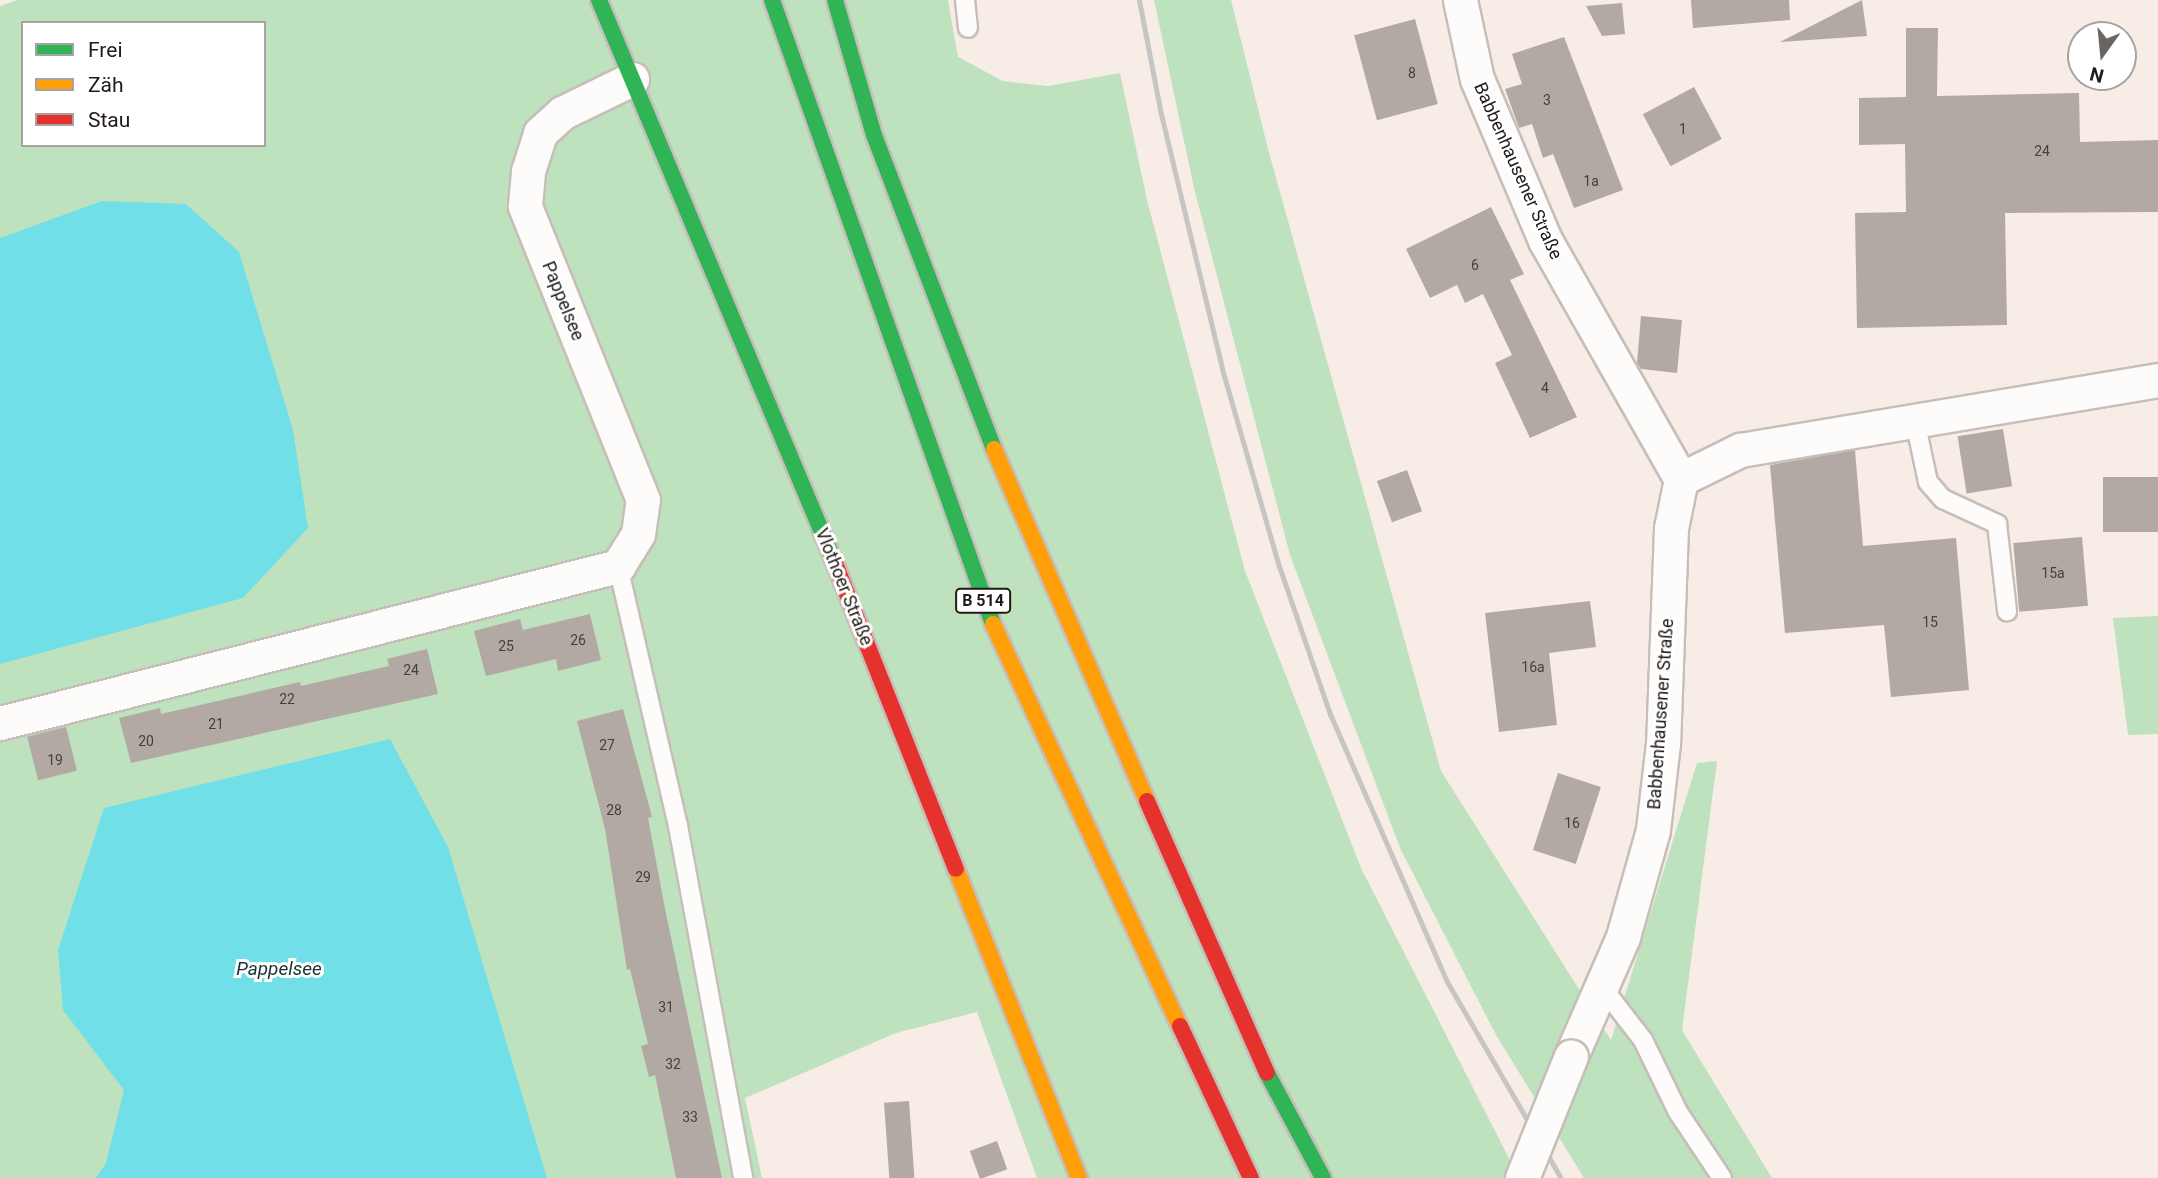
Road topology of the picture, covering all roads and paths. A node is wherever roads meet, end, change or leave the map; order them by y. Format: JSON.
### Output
{"nodes":[{"id":1,"x":599,"y":0,"type":"edge"},
{"id":2,"x":772,"y":0,"type":"edge"},
{"id":3,"x":835,"y":0,"type":"edge"},
{"id":4,"x":965,"y":0,"type":"edge"},
{"id":5,"x":1460,"y":0,"type":"edge"},
{"id":6,"x":968,"y":28,"type":"dead end"},
{"id":7,"x":632,"y":79,"type":"junction"},
{"id":8,"x":2158,"y":380,"type":"edge"},
{"id":9,"x":1915,"y":421,"type":"junction"},
{"id":10,"x":1681,"y":479,"type":"junction"},
{"id":11,"x":618,"y":566,"type":"junction"},
{"id":12,"x":2007,"y":611,"type":"dead end"},
{"id":13,"x":0,"y":723,"type":"edge"},
{"id":14,"x":1602,"y":987,"type":"junction"},
{"id":15,"x":743,"y":1178,"type":"edge"},
{"id":16,"x":1079,"y":1178,"type":"edge"},
{"id":17,"x":1251,"y":1178,"type":"edge"},
{"id":18,"x":1322,"y":1178,"type":"edge"},
{"id":19,"x":1522,"y":1178,"type":"edge"},
{"id":20,"x":1722,"y":1178,"type":"edge"}],
"edges":[{"from":1,"to":7,"type":"main road","name":"Vlothoer Straße"},
{"from":2,"to":17,"type":"main road","number":"B 514"},
{"from":3,"to":18,"type":"main road"},
{"from":4,"to":6,"type":"lane"},
{"from":5,"to":10,"type":"street","name":"Babbenhausener Straße"},
{"from":7,"to":11,"type":"street","name":"Pappelsee"},
{"from":7,"to":16,"type":"main road","name":"Vlothoer Straße"},
{"from":8,"to":9,"type":"street"},
{"from":9,"to":10,"type":"street"},
{"from":9,"to":12,"type":"lane"},
{"from":10,"to":14,"type":"street","name":"Babbenhausener Straße"},
{"from":11,"to":13,"type":"street"},
{"from":11,"to":15,"type":"lane"},
{"from":14,"to":19,"type":"street","name":"Babbenhausener Straße","bridge":true},
{"from":14,"to":20,"type":"lane"}]}
